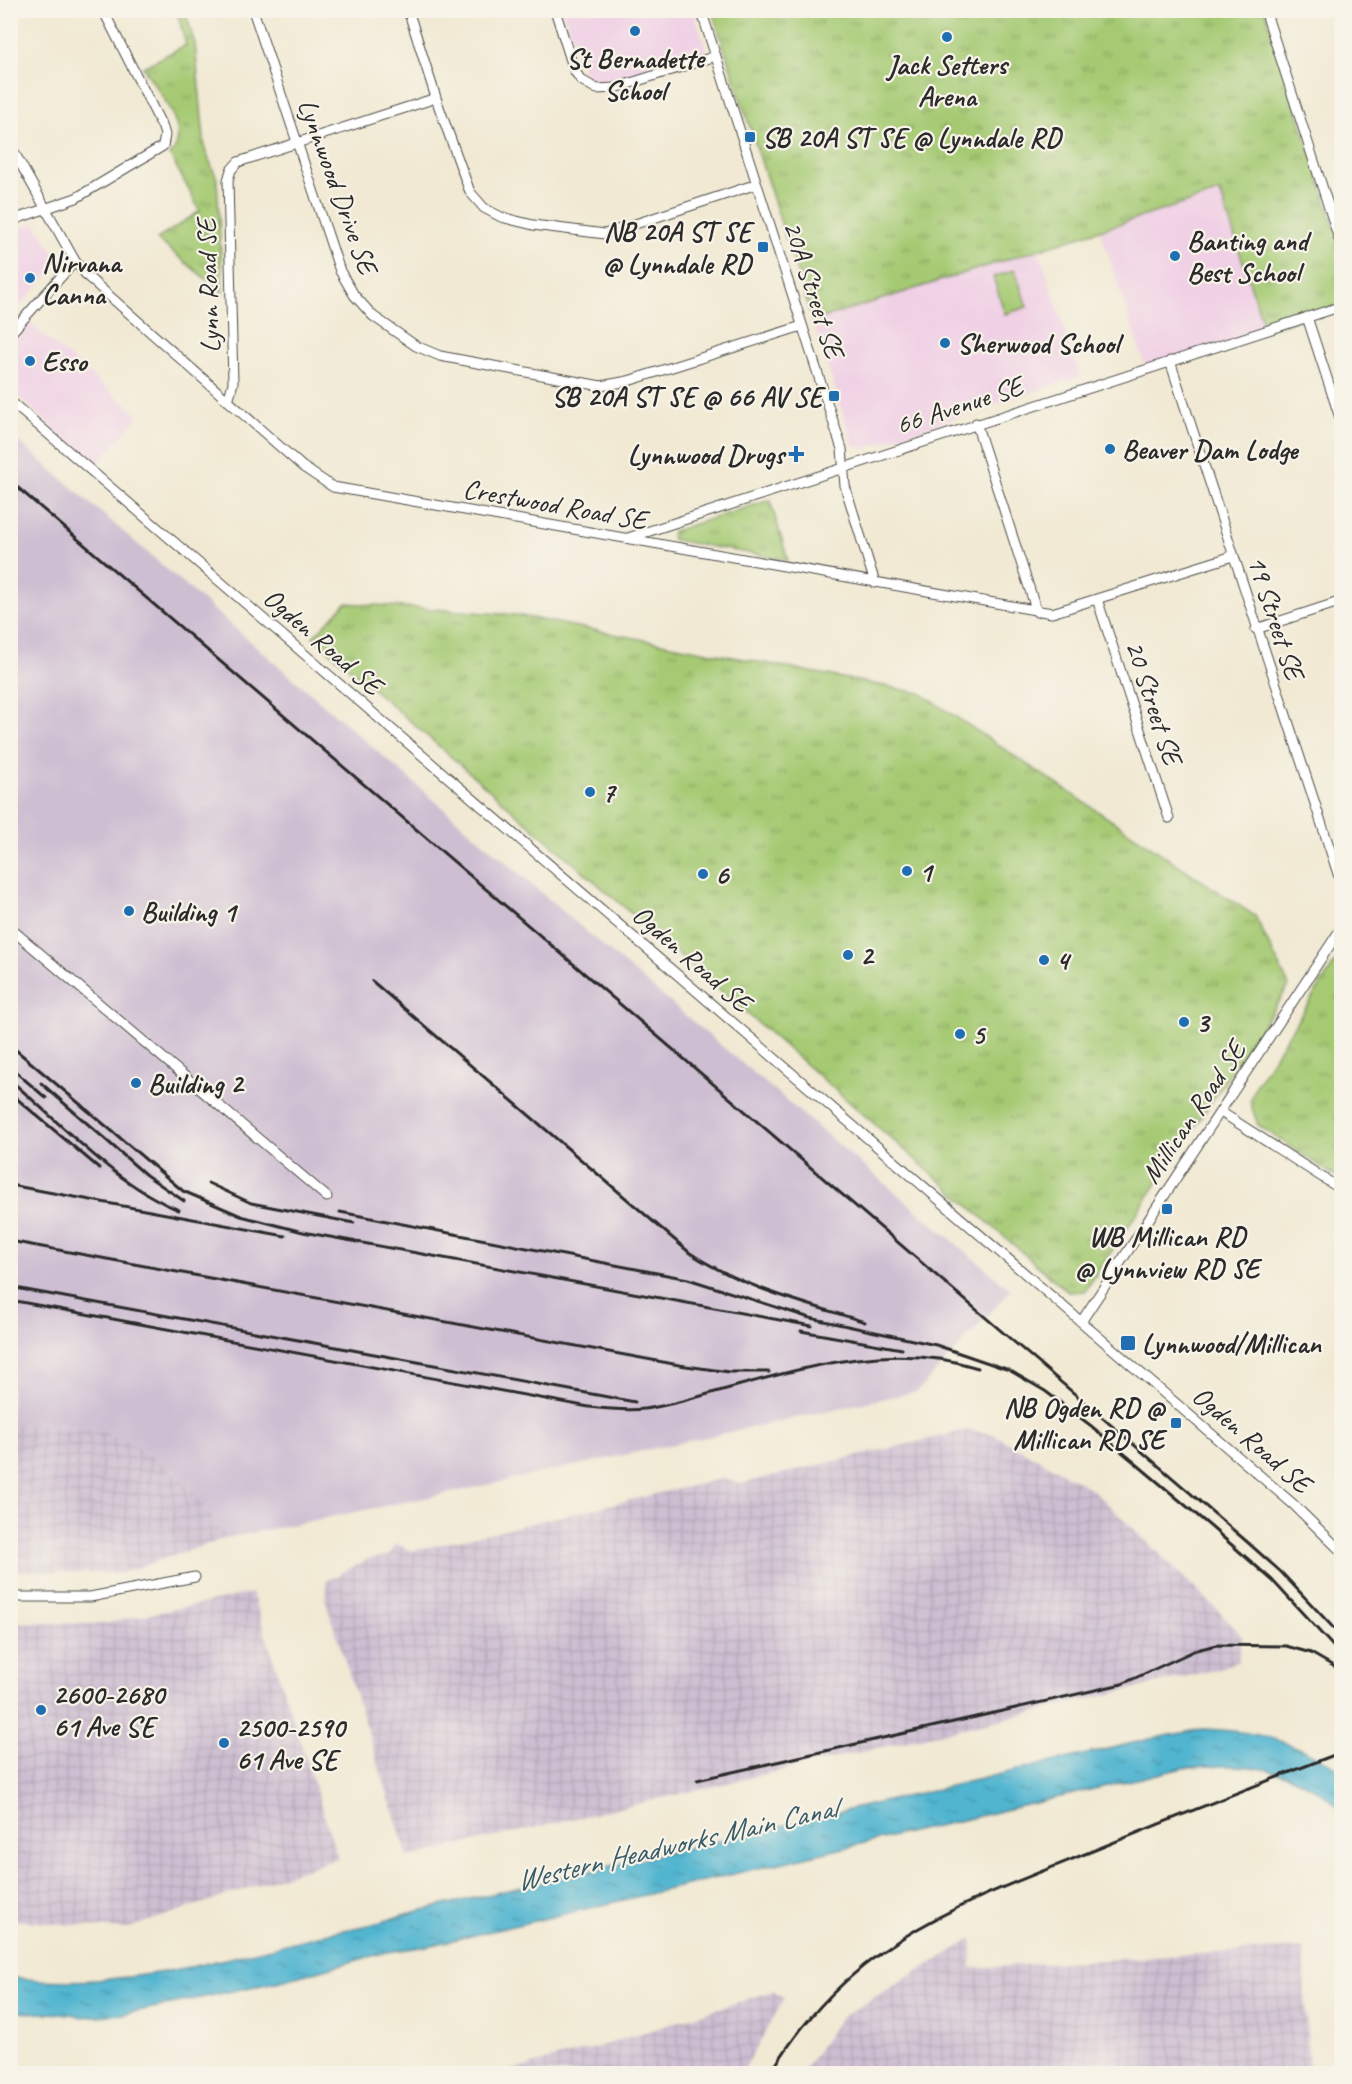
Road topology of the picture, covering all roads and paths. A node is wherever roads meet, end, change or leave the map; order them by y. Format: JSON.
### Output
{"nodes":[{"id":1,"x":103,"y":10,"type":"edge"},
{"id":2,"x":253,"y":10,"type":"edge"},
{"id":3,"x":408,"y":10,"type":"edge"},
{"id":4,"x":555,"y":10,"type":"edge"},
{"id":5,"x":700,"y":10,"type":"edge"},
{"id":6,"x":1266,"y":10,"type":"edge"},
{"id":7,"x":716,"y":56,"type":"junction"},
{"id":8,"x":436,"y":98,"type":"junction"},
{"id":9,"x":297,"y":143,"type":"junction"},
{"id":10,"x":10,"y":145,"type":"edge"},
{"id":11,"x":757,"y":184,"type":"junction"},
{"id":12,"x":47,"y":209,"type":"junction"},
{"id":13,"x":10,"y":221,"type":"edge"},
{"id":14,"x":1341,"y":248,"type":"edge"},
{"id":15,"x":75,"y":261,"type":"junction"},
{"id":16,"x":1341,"y":306,"type":"edge"},
{"id":17,"x":1307,"y":317,"type":"junction"},
{"id":18,"x":802,"y":326,"type":"junction"},
{"id":19,"x":10,"y":334,"type":"edge"},
{"id":20,"x":1170,"y":361,"type":"junction"},
{"id":21,"x":10,"y":400,"type":"edge"},
{"id":22,"x":228,"y":401,"type":"junction"},
{"id":23,"x":976,"y":423,"type":"junction"},
{"id":24,"x":1341,"y":424,"type":"edge"},
{"id":25,"x":843,"y":466,"type":"junction"},
{"id":26,"x":625,"y":539,"type":"junction"},
{"id":27,"x":1233,"y":556,"type":"junction"},
{"id":28,"x":875,"y":583,"type":"junction"},
{"id":29,"x":1097,"y":599,"type":"junction"},
{"id":30,"x":1341,"y":601,"type":"edge"},
{"id":31,"x":1037,"y":612,"type":"junction"},
{"id":32,"x":1256,"y":629,"type":"junction"},
{"id":33,"x":1169,"y":818,"type":"dead end"},
{"id":34,"x":1341,"y":886,"type":"edge"},
{"id":35,"x":1341,"y":927,"type":"edge"},
{"id":36,"x":10,"y":928,"type":"edge"},
{"id":37,"x":1221,"y":1112,"type":"junction"},
{"id":38,"x":1341,"y":1190,"type":"edge"},
{"id":39,"x":327,"y":1197,"type":"dead end"},
{"id":40,"x":1081,"y":1322,"type":"junction"},
{"id":41,"x":1341,"y":1552,"type":"edge"},
{"id":42,"x":195,"y":1577,"type":"dead end"},
{"id":43,"x":10,"y":1597,"type":"edge"}],
"edges":[{"from":1,"to":12,"type":"street"},
{"from":2,"to":9,"type":"street","name":"Lynnwood Drive SE"},
{"from":3,"to":8,"type":"street"},
{"from":4,"to":7,"type":"street"},
{"from":5,"to":7,"type":"street","name":"20A Street SE"},
{"from":6,"to":14,"type":"street"},
{"from":7,"to":11,"type":"street","name":"20A Street SE"},
{"from":8,"to":9,"type":"street"},
{"from":8,"to":11,"type":"street"},
{"from":9,"to":18,"type":"street","name":"Lynnwood Drive SE"},
{"from":9,"to":22,"type":"street","name":"Lynn Road SE"},
{"from":10,"to":12,"type":"street","name":"Crestwood Road SE"},
{"from":11,"to":18,"type":"street","name":"20A Street SE"},
{"from":12,"to":13,"type":"street"},
{"from":12,"to":15,"type":"street","name":"Crestwood Road SE"},
{"from":15,"to":19,"type":"street"},
{"from":15,"to":22,"type":"street","name":"Crestwood Road SE"},
{"from":16,"to":17,"type":"street","name":"66 Avenue SE"},
{"from":17,"to":20,"type":"street","name":"66 Avenue SE"},
{"from":17,"to":24,"type":"street"},
{"from":18,"to":25,"type":"street","name":"20A Street SE"},
{"from":20,"to":23,"type":"street","name":"66 Avenue SE"},
{"from":20,"to":27,"type":"street","name":"19 Street SE"},
{"from":21,"to":40,"type":"street","name":"Ogden Road SE"},
{"from":22,"to":26,"type":"street","name":"Crestwood Road SE"},
{"from":23,"to":25,"type":"street","name":"66 Avenue SE"},
{"from":23,"to":31,"type":"street"},
{"from":25,"to":26,"type":"street","name":"66 Avenue SE"},
{"from":25,"to":28,"type":"street","name":"20A Street SE"},
{"from":26,"to":28,"type":"street","name":"Crestwood Road SE"},
{"from":27,"to":29,"type":"street","name":"Crestwood Road SE"},
{"from":27,"to":32,"type":"street","name":"19 Street SE"},
{"from":28,"to":31,"type":"street","name":"Crestwood Road SE"},
{"from":29,"to":31,"type":"street","name":"Crestwood Road SE"},
{"from":29,"to":33,"type":"street","name":"20 Street SE"},
{"from":30,"to":32,"type":"street"},
{"from":32,"to":34,"type":"street","name":"19 Street SE"},
{"from":35,"to":37,"type":"street","name":"Millican Road SE"},
{"from":36,"to":39,"type":"street"},
{"from":37,"to":38,"type":"street"},
{"from":37,"to":40,"type":"street","name":"Millican Road SE"},
{"from":40,"to":41,"type":"street","name":"Ogden Road SE"},
{"from":42,"to":43,"type":"street"}]}
